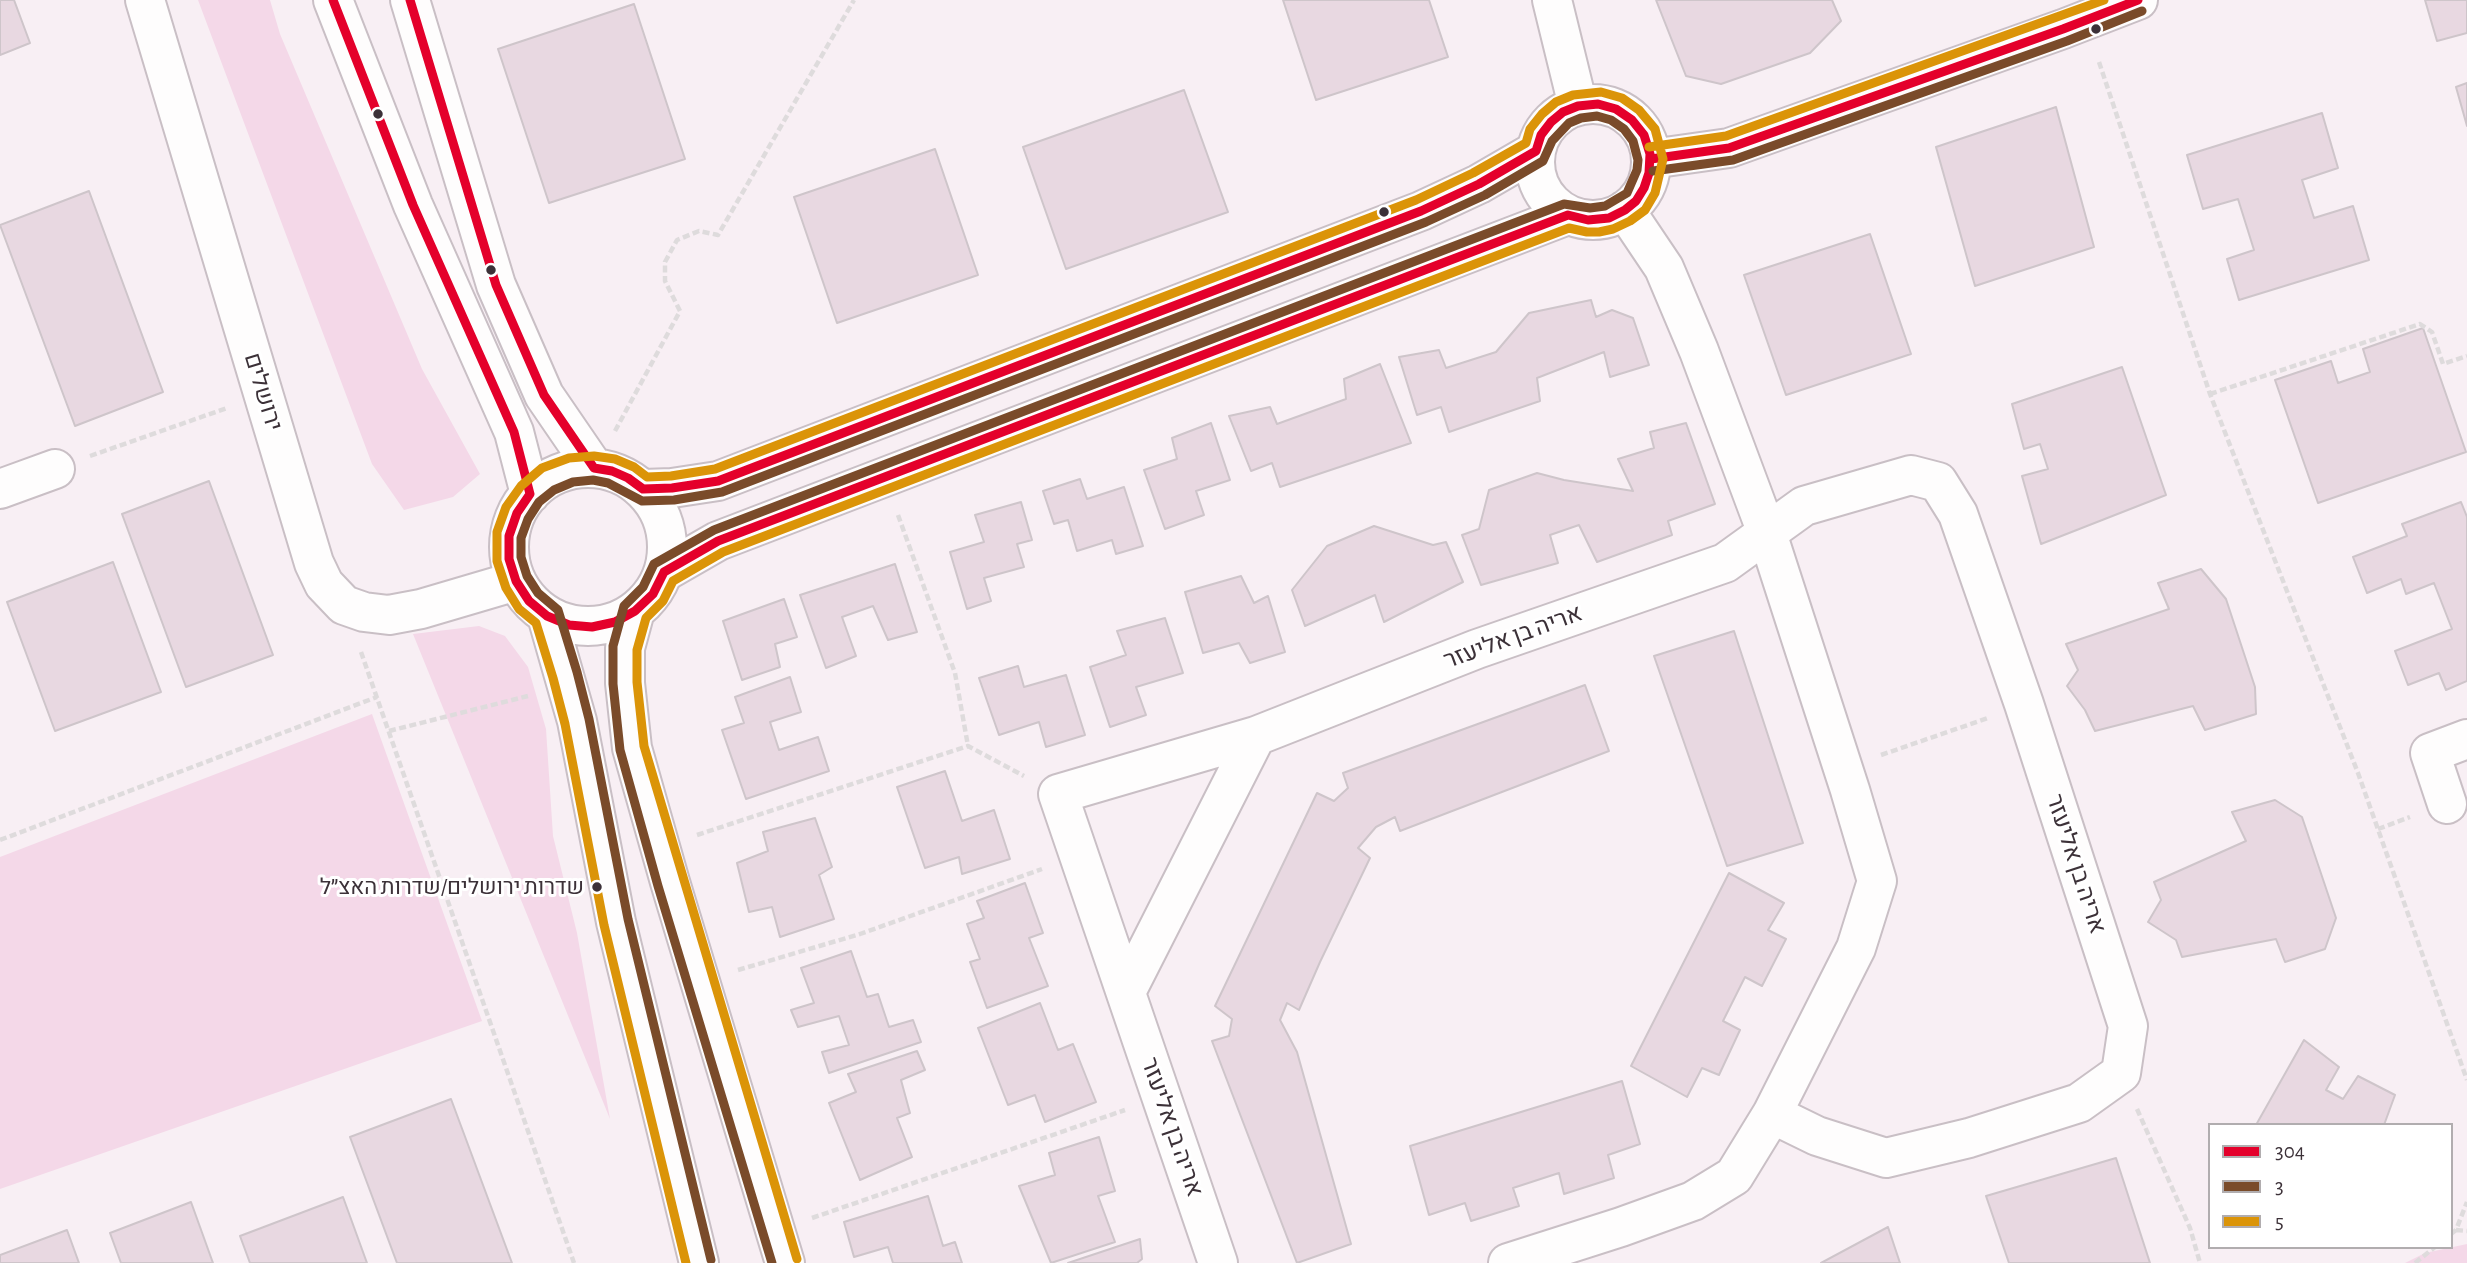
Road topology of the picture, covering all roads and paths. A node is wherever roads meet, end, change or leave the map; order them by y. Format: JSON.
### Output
{"nodes":[{"id":1,"x":145,"y":0,"type":"edge"},
{"id":2,"x":333,"y":0,"type":"edge"},
{"id":3,"x":410,"y":0,"type":"edge"},
{"id":4,"x":854,"y":0,"type":"edge"},
{"id":5,"x":1552,"y":0,"type":"edge"},
{"id":6,"x":2138,"y":0,"type":"edge"},
{"id":7,"x":2099,"y":62,"type":"dead end"},
{"id":8,"x":1578,"y":106,"type":"junction"},
{"id":9,"x":1536,"y":151,"type":"junction"},
{"id":10,"x":1651,"y":159,"type":"junction"},
{"id":11,"x":1625,"y":210,"type":"junction"},
{"id":12,"x":1568,"y":215,"type":"junction"},
{"id":13,"x":2467,"y":356,"type":"edge"},
{"id":14,"x":2210,"y":394,"type":"junction"},
{"id":15,"x":264,"y":395,"type":"junction"},
{"id":16,"x":613,"y":434,"type":"dead end"},
{"id":17,"x":55,"y":468,"type":"joint"},
{"id":18,"x":594,"y":468,"type":"junction"},
{"id":19,"x":0,"y":489,"type":"edge"},
{"id":20,"x":643,"y":489,"type":"junction"},
{"id":21,"x":530,"y":494,"type":"junction"},
{"id":22,"x":898,"y":514,"type":"dead end"},
{"id":23,"x":1767,"y":533,"type":"junction"},
{"id":24,"x":664,"y":572,"type":"junction"},
{"id":25,"x":516,"y":581,"type":"junction"},
{"id":26,"x":344,"y":605,"type":"junction"},
{"id":27,"x":635,"y":611,"type":"junction"},
{"id":28,"x":547,"y":616,"type":"junction"},
{"id":29,"x":533,"y":695,"type":"dead end"},
{"id":30,"x":377,"y":697,"type":"junction"},
{"id":31,"x":389,"y":731,"type":"junction"},
{"id":32,"x":1950,"y":731,"type":"dead end"},
{"id":33,"x":1256,"y":736,"type":"junction"},
{"id":34,"x":2467,"y":739,"type":"edge"},
{"id":35,"x":968,"y":746,"type":"junction"},
{"id":36,"x":1892,"y":751,"type":"dead end"},
{"id":37,"x":1058,"y":794,"type":"junction"},
{"id":38,"x":2447,"y":804,"type":"dead end"},
{"id":39,"x":692,"y":836,"type":"dead end"},
{"id":40,"x":0,"y":839,"type":"edge"},
{"id":41,"x":1079,"y":855,"type":"junction"},
{"id":42,"x":733,"y":971,"type":"dead end"},
{"id":43,"x":1126,"y":992,"type":"junction"},
{"id":44,"x":2121,"y":1073,"type":"junction"},
{"id":45,"x":2467,"y":1080,"type":"edge"},
{"id":46,"x":1162,"y":1097,"type":"junction"},
{"id":47,"x":1772,"y":1114,"type":"junction"},
{"id":48,"x":2467,"y":1202,"type":"edge"},
{"id":49,"x":808,"y":1219,"type":"dead end"},
{"id":50,"x":2467,"y":1231,"type":"edge"},
{"id":51,"x":2454,"y":1232,"type":"edge"},
{"id":52,"x":2432,"y":1249,"type":"edge"},
{"id":53,"x":574,"y":1263,"type":"edge"},
{"id":54,"x":699,"y":1263,"type":"edge"},
{"id":55,"x":785,"y":1263,"type":"edge"},
{"id":56,"x":1219,"y":1263,"type":"edge"},
{"id":57,"x":1508,"y":1263,"type":"edge"},
{"id":58,"x":2200,"y":1263,"type":"edge"},
{"id":59,"x":2415,"y":1263,"type":"edge"}],
"edges":[{"from":1,"to":15,"type":"street","name":"ירושלים"},
{"from":2,"to":21,"type":"street"},
{"from":3,"to":18,"type":"street"},
{"from":4,"to":16,"type":"path"},
{"from":5,"to":8,"type":"street"},
{"from":6,"to":10,"type":"street"},
{"from":7,"to":14,"type":"path"},
{"from":8,"to":9,"type":"street"},
{"from":8,"to":10,"type":"street"},
{"from":9,"to":12,"type":"street"},
{"from":9,"to":20,"type":"street"},
{"from":10,"to":11,"type":"street"},
{"from":11,"to":12,"type":"street"},
{"from":11,"to":23,"type":"street"},
{"from":12,"to":24,"type":"street"},
{"from":13,"to":14,"type":"path"},
{"from":14,"to":45,"type":"path"},
{"from":15,"to":17,"type":"path"},
{"from":15,"to":26,"type":"street","name":"ירושלים"},
{"from":17,"to":19,"type":"street"},
{"from":18,"to":20,"type":"street"},
{"from":18,"to":21,"type":"street"},
{"from":20,"to":24,"type":"street"},
{"from":21,"to":25,"type":"street"},
{"from":22,"to":35,"type":"path"},
{"from":23,"to":33,"type":"street","name":"אריה בן אליעזר"},
{"from":23,"to":44,"type":"street","name":"אריה בן אליעזר"},
{"from":23,"to":47,"type":"street"},
{"from":24,"to":27,"type":"street"},
{"from":25,"to":26,"type":"street"},
{"from":25,"to":28,"type":"street"},
{"from":26,"to":30,"type":"path"},
{"from":27,"to":28,"type":"street"},
{"from":27,"to":55,"type":"street"},
{"from":28,"to":54,"type":"street"},
{"from":29,"to":31,"type":"path"},
{"from":30,"to":31,"type":"path"},
{"from":30,"to":40,"type":"path"},
{"from":31,"to":53,"type":"path"},
{"from":32,"to":36,"type":"path"},
{"from":33,"to":37,"type":"street","name":"אריה בן אליעזר"},
{"from":33,"to":43,"type":"street"},
{"from":34,"to":38,"type":"street"},
{"from":35,"to":37,"type":"path"},
{"from":35,"to":39,"type":"path"},
{"from":37,"to":41,"type":"street","name":"אריה בן אליעזר"},
{"from":41,"to":42,"type":"path"},
{"from":41,"to":43,"type":"street","name":"אריה בן אליעזר"},
{"from":43,"to":46,"type":"street","name":"אריה בן אליעזר"},
{"from":44,"to":47,"type":"street"},
{"from":44,"to":58,"type":"path"},
{"from":46,"to":49,"type":"path"},
{"from":46,"to":56,"type":"street","name":"אריה בן אליעזר"},
{"from":47,"to":57,"type":"street"},
{"from":48,"to":51,"type":"path"},
{"from":50,"to":51,"type":"path"},
{"from":52,"to":59,"type":"path"}]}
